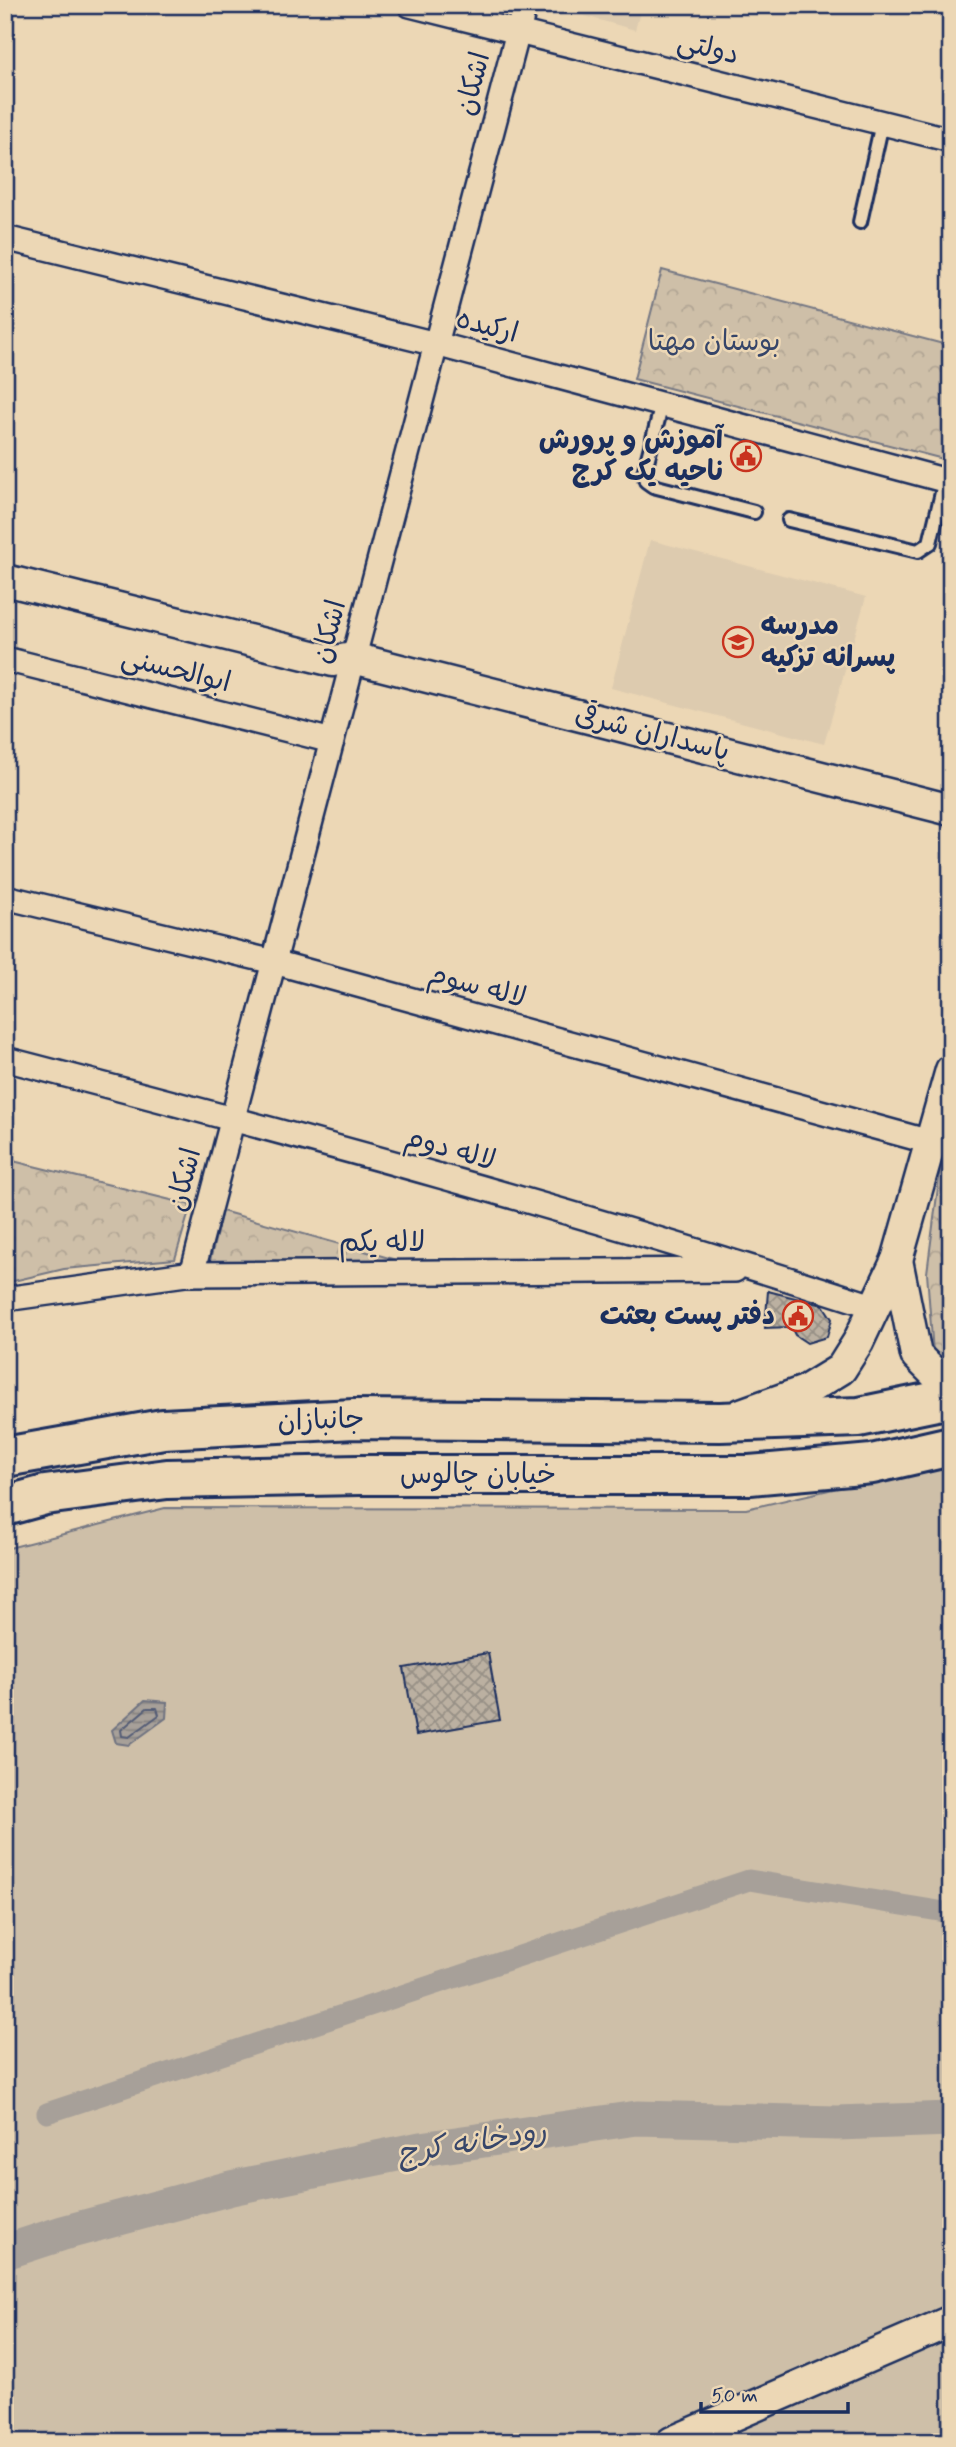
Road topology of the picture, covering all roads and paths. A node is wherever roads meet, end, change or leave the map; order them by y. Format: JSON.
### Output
{"nodes":[{"id":1,"x":410,"y":5,"type":"edge"},
{"id":2,"x":525,"y":5,"type":"edge"},
{"id":3,"x":518,"y":33,"type":"junction"},
{"id":4,"x":882,"y":123,"type":"junction"},
{"id":5,"x":951,"y":140,"type":"edge"},
{"id":6,"x":860,"y":222,"type":"dead end"},
{"id":7,"x":5,"y":238,"type":"edge"},
{"id":8,"x":436,"y":344,"type":"junction"},
{"id":9,"x":662,"y":404,"type":"junction"},
{"id":10,"x":948,"y":481,"type":"edge"},
{"id":11,"x":754,"y":512,"type":"dead end"},
{"id":12,"x":789,"y":520,"type":"dead end"},
{"id":13,"x":5,"y":561,"type":"edge"},
{"id":14,"x":5,"y":580,"type":"edge"},
{"id":15,"x":354,"y":658,"type":"junction"},
{"id":16,"x":5,"y":659,"type":"edge"},
{"id":17,"x":332,"y":741,"type":"junction"},
{"id":18,"x":951,"y":810,"type":"edge"},
{"id":19,"x":5,"y":897,"type":"edge"},
{"id":20,"x":274,"y":962,"type":"junction"},
{"id":21,"x":5,"y":1059,"type":"edge"},
{"id":22,"x":951,"y":1070,"type":"edge"},
{"id":23,"x":232,"y":1118,"type":"junction"},
{"id":24,"x":930,"y":1142,"type":"junction"},
{"id":25,"x":897,"y":1260,"type":"junction"},
{"id":26,"x":760,"y":1270,"type":"junction"},
{"id":27,"x":192,"y":1274,"type":"junction"},
{"id":28,"x":5,"y":1299,"type":"edge"},
{"id":29,"x":876,"y":1307,"type":"junction"},
{"id":30,"x":951,"y":1390,"type":"edge"},
{"id":31,"x":951,"y":1398,"type":"edge"},
{"id":32,"x":354,"y":1419,"type":"junction"},
{"id":33,"x":720,"y":1422,"type":"junction"},
{"id":34,"x":951,"y":1446,"type":"edge"},
{"id":35,"x":5,"y":1457,"type":"edge"},
{"id":36,"x":359,"y":1475,"type":"junction"},
{"id":37,"x":5,"y":1506,"type":"edge"},
{"id":38,"x":951,"y":2321,"type":"edge"},
{"id":39,"x":721,"y":2432,"type":"edge"},
{"id":40,"x":672,"y":2442,"type":"edge"}],
"edges":[{"from":1,"to":3,"type":"street","name":"دولتی"},
{"from":2,"to":3,"type":"street","name":"اشکان"},
{"from":3,"to":4,"type":"street","name":"دولتی"},
{"from":3,"to":8,"type":"street","name":"اشکان"},
{"from":4,"to":5,"type":"street","name":"دولتی"},
{"from":4,"to":6,"type":"lane"},
{"from":7,"to":8,"type":"street","name":"ارکیده"},
{"from":8,"to":9,"type":"street","name":"ارکیده"},
{"from":8,"to":15,"type":"street","name":"اشکان"},
{"from":9,"to":10,"type":"street","name":"ارکیده"},
{"from":9,"to":11,"type":"lane"},
{"from":10,"to":12,"type":"lane"},
{"from":13,"to":15,"type":"street","name":"پاسداران شرقی"},
{"from":14,"to":15,"type":"street","name":"پاسداران شرقی"},
{"from":15,"to":17,"type":"street","name":"اشکان"},
{"from":15,"to":18,"type":"street","name":"پاسداران شرقی"},
{"from":16,"to":17,"type":"street","name":"ابوالحسنی"},
{"from":17,"to":20,"type":"street","name":"اشکان"},
{"from":19,"to":20,"type":"street","name":"لاله سوم"},
{"from":20,"to":23,"type":"street","name":"اشکان"},
{"from":20,"to":24,"type":"street","name":"لاله سوم"},
{"from":21,"to":23,"type":"street","name":"لاله دوم"},
{"from":22,"to":24,"type":"street"},
{"from":23,"to":26,"type":"street","name":"لاله دوم"},
{"from":23,"to":27,"type":"street","name":"اشکان"},
{"from":24,"to":25,"type":"street"},
{"from":25,"to":29,"type":"street"},
{"from":25,"to":30,"type":"street"},
{"from":26,"to":27,"type":"street","name":"لاله یکم"},
{"from":26,"to":29,"type":"street","name":"لاله دوم"},
{"from":27,"to":28,"type":"street","name":"لاله یکم"},
{"from":29,"to":33,"type":"street"},
{"from":31,"to":33,"type":"highway"},
{"from":32,"to":33,"type":"highway","name":"جانبازان"},
{"from":32,"to":35,"type":"highway","name":"جانبازان"},
{"from":32,"to":36,"type":"highway"},
{"from":34,"to":36,"type":"highway","name":"خیابان چالوس"},
{"from":36,"to":37,"type":"highway","name":"خیابان چالوس"},
{"from":38,"to":39,"type":"street"},
{"from":39,"to":40,"type":"street"}]}
